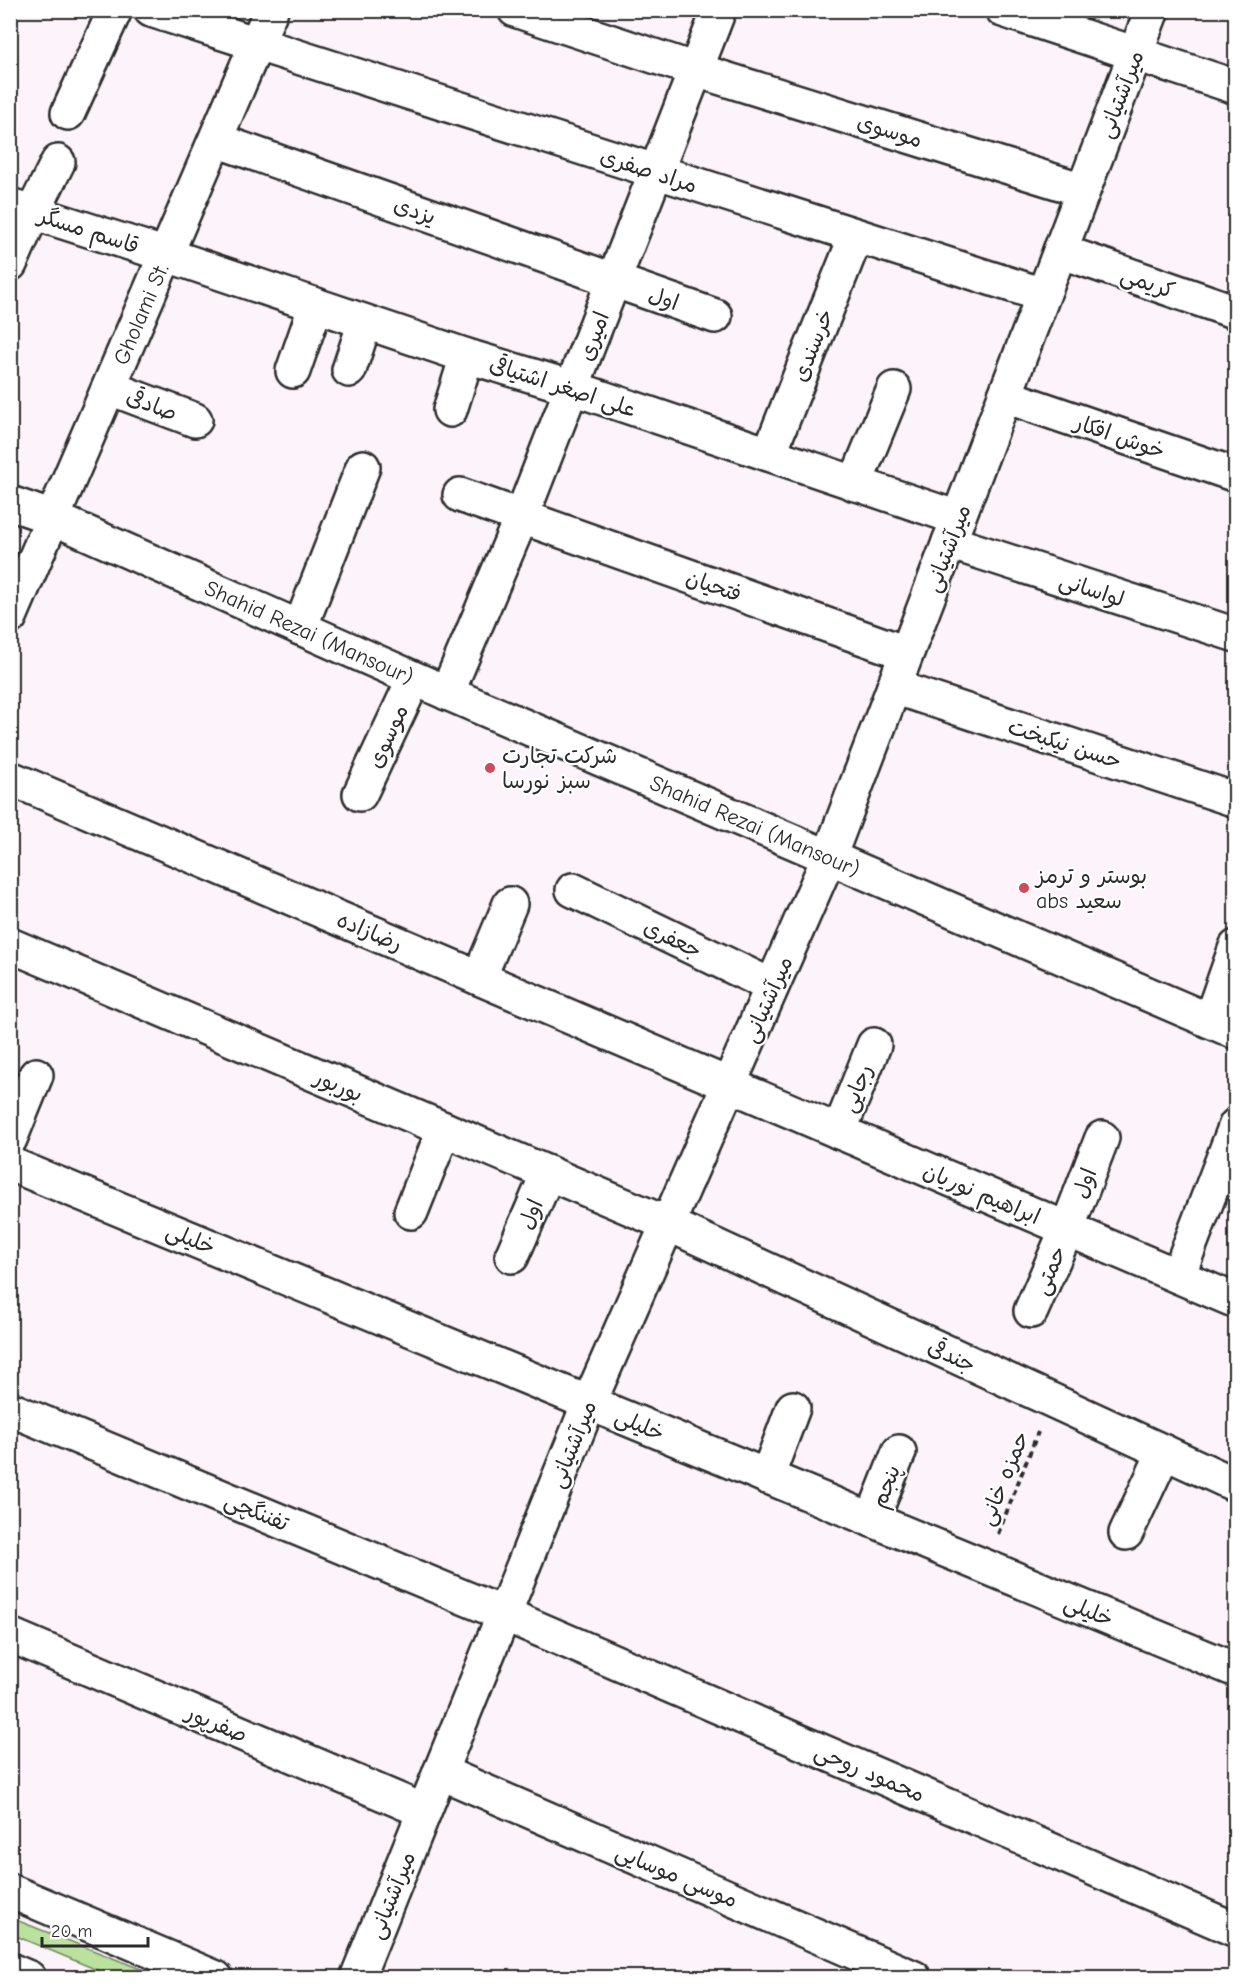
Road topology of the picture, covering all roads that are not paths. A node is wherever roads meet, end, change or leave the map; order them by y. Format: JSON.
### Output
{"nodes":[{"id":1,"x":115,"y":10,"type":"edge"},
{"id":2,"x":151,"y":10,"type":"edge"},
{"id":3,"x":271,"y":10,"type":"edge"},
{"id":4,"x":516,"y":10,"type":"edge"},
{"id":5,"x":719,"y":10,"type":"edge"},
{"id":6,"x":1003,"y":10,"type":"edge"},
{"id":7,"x":1152,"y":10,"type":"edge"},
{"id":8,"x":1050,"y":18,"type":"edge"},
{"id":9,"x":256,"y":44,"type":"junction"},
{"id":10,"x":1135,"y":54,"type":"junction"},
{"id":11,"x":696,"y":70,"type":"junction"},
{"id":12,"x":1236,"y":87,"type":"edge"},
{"id":13,"x":68,"y":112,"type":"dead end"},
{"id":14,"x":216,"y":140,"type":"junction"},
{"id":15,"x":58,"y":162,"type":"dead end"},
{"id":16,"x":656,"y":172,"type":"junction"},
{"id":17,"x":1083,"y":190,"type":"junction"},
{"id":18,"x":22,"y":209,"type":"edge"},
{"id":19,"x":856,"y":236,"type":"junction"},
{"id":20,"x":1060,"y":251,"type":"junction"},
{"id":21,"x":167,"y":255,"type":"junction"},
{"id":22,"x":10,"y":264,"type":"edge"},
{"id":23,"x":614,"y":280,"type":"junction"},
{"id":24,"x":1043,"y":295,"type":"junction"},
{"id":25,"x":316,"y":305,"type":"junction"},
{"id":26,"x":1236,"y":312,"type":"edge"},
{"id":27,"x":715,"y":316,"type":"dead end"},
{"id":28,"x":365,"y":322,"type":"junction"},
{"id":29,"x":466,"y":356,"type":"junction"},
{"id":30,"x":349,"y":370,"type":"dead end"},
{"id":31,"x":293,"y":371,"type":"dead end"},
{"id":32,"x":110,"y":388,"type":"junction"},
{"id":33,"x":573,"y":388,"type":"junction"},
{"id":34,"x":894,"y":389,"type":"dead end"},
{"id":35,"x":1005,"y":396,"type":"junction"},
{"id":36,"x":450,"y":410,"type":"dead end"},
{"id":37,"x":195,"y":420,"type":"dead end"},
{"id":38,"x":769,"y":454,"type":"junction"},
{"id":39,"x":363,"y":467,"type":"dead end"},
{"id":40,"x":1236,"y":475,"type":"edge"},
{"id":41,"x":855,"y":484,"type":"junction"},
{"id":42,"x":460,"y":495,"type":"dead end"},
{"id":43,"x":10,"y":503,"type":"edge"},
{"id":44,"x":53,"y":518,"type":"junction"},
{"id":45,"x":521,"y":518,"type":"junction"},
{"id":46,"x":953,"y":530,"type":"junction"},
{"id":47,"x":10,"y":617,"type":"edge"},
{"id":48,"x":300,"y":628,"type":"junction"},
{"id":49,"x":1236,"y":635,"type":"edge"},
{"id":50,"x":906,"y":653,"type":"junction"},
{"id":51,"x":414,"y":679,"type":"junction"},
{"id":52,"x":894,"y":687,"type":"junction"},
{"id":53,"x":447,"y":693,"type":"junction"},
{"id":54,"x":10,"y":778,"type":"edge"},
{"id":55,"x":360,"y":794,"type":"dead end"},
{"id":56,"x":1236,"y":800,"type":"edge"},
{"id":57,"x":829,"y":857,"type":"junction"},
{"id":58,"x":573,"y":890,"type":"dead end"},
{"id":59,"x":510,"y":904,"type":"dead end"},
{"id":60,"x":10,"y":945,"type":"edge"},
{"id":61,"x":1236,"y":947,"type":"edge"},
{"id":62,"x":478,"y":978,"type":"junction"},
{"id":63,"x":772,"y":986,"type":"junction"},
{"id":64,"x":1223,"y":1027,"type":"edge"},
{"id":65,"x":874,"y":1045,"type":"dead end"},
{"id":66,"x":36,"y":1075,"type":"dead end"},
{"id":67,"x":729,"y":1085,"type":"junction"},
{"id":68,"x":1236,"y":1125,"type":"edge"},
{"id":69,"x":444,"y":1129,"type":"junction"},
{"id":70,"x":838,"y":1132,"type":"junction"},
{"id":71,"x":1102,"y":1138,"type":"dead end"},
{"id":72,"x":10,"y":1139,"type":"edge"},
{"id":73,"x":10,"y":1164,"type":"edge"},
{"id":74,"x":548,"y":1173,"type":"junction"},
{"id":75,"x":411,"y":1212,"type":"dead end"},
{"id":76,"x":669,"y":1224,"type":"junction"},
{"id":77,"x":1067,"y":1229,"type":"junction"},
{"id":78,"x":512,"y":1256,"type":"dead end"},
{"id":79,"x":1178,"y":1276,"type":"junction"},
{"id":80,"x":1236,"y":1301,"type":"edge"},
{"id":81,"x":1032,"y":1311,"type":"dead end"},
{"id":82,"x":589,"y":1403,"type":"junction"},
{"id":83,"x":793,"y":1408,"type":"dead end"},
{"id":84,"x":10,"y":1409,"type":"edge"},
{"id":85,"x":899,"y":1452,"type":"dead end"},
{"id":86,"x":1164,"y":1452,"type":"junction"},
{"id":87,"x":767,"y":1477,"type":"junction"},
{"id":88,"x":1236,"y":1485,"type":"edge"},
{"id":89,"x":872,"y":1520,"type":"junction"},
{"id":90,"x":1126,"y":1533,"type":"dead end"},
{"id":91,"x":504,"y":1614,"type":"junction"},
{"id":92,"x":10,"y":1635,"type":"edge"},
{"id":93,"x":1236,"y":1670,"type":"edge"},
{"id":94,"x":440,"y":1772,"type":"junction"},
{"id":95,"x":424,"y":1811,"type":"junction"},
{"id":96,"x":10,"y":1891,"type":"edge"},
{"id":97,"x":1236,"y":1929,"type":"edge"},
{"id":98,"x":10,"y":1970,"type":"edge"},
{"id":99,"x":29,"y":1977,"type":"edge"},
{"id":100,"x":216,"y":1977,"type":"edge"},
{"id":101,"x":357,"y":1977,"type":"edge"},
{"id":102,"x":914,"y":1977,"type":"edge"}],
"edges":[{"from":1,"to":13,"type":"street"},
{"from":2,"to":9,"type":"street","name":"مراد صفری"},
{"from":3,"to":9,"type":"street","name":"Gholami St."},
{"from":4,"to":11,"type":"street","name":"موسوی"},
{"from":5,"to":11,"type":"street","name":"امیری"},
{"from":6,"to":8,"type":"street"},
{"from":7,"to":10,"type":"street","name":"میرآشتیانی"},
{"from":8,"to":10,"type":"street"},
{"from":9,"to":14,"type":"street","name":"Gholami St."},
{"from":9,"to":16,"type":"street","name":"مراد صفری"},
{"from":10,"to":12,"type":"street"},
{"from":10,"to":17,"type":"street","name":"میرآشتیانی"},
{"from":11,"to":16,"type":"street","name":"امیری"},
{"from":11,"to":17,"type":"street","name":"موسوی"},
{"from":14,"to":21,"type":"street","name":"Gholami St."},
{"from":14,"to":23,"type":"street","name":"یزدی"},
{"from":15,"to":18,"type":"street"},
{"from":16,"to":19,"type":"street","name":"مراد صفری"},
{"from":16,"to":23,"type":"street","name":"امیری"},
{"from":17,"to":20,"type":"street","name":"میرآشتیانی"},
{"from":18,"to":21,"type":"street","name":"قاسم مسگر"},
{"from":18,"to":22,"type":"street"},
{"from":19,"to":24,"type":"street","name":"مراد صفری"},
{"from":19,"to":38,"type":"street","name":"خرسندی"},
{"from":20,"to":24,"type":"street","name":"میرآشتیانی"},
{"from":20,"to":26,"type":"street","name":"کریمی"},
{"from":21,"to":25,"type":"street","name":"علی اصغر اشتیاقی"},
{"from":21,"to":32,"type":"street","name":"Gholami St."},
{"from":23,"to":27,"type":"street","name":"اول"},
{"from":23,"to":33,"type":"street","name":"امیری"},
{"from":24,"to":35,"type":"street","name":"میرآشتیانی"},
{"from":25,"to":28,"type":"street","name":"علی اصغر اشتیاقی"},
{"from":25,"to":31,"type":"street"},
{"from":28,"to":29,"type":"street","name":"علی اصغر اشتیاقی"},
{"from":28,"to":30,"type":"street"},
{"from":29,"to":33,"type":"street","name":"علی اصغر اشتیاقی"},
{"from":29,"to":36,"type":"street"},
{"from":32,"to":37,"type":"street","name":"صادقی"},
{"from":32,"to":44,"type":"street","name":"Gholami St."},
{"from":33,"to":38,"type":"street","name":"علی اصغر اشتیاقی"},
{"from":33,"to":45,"type":"street","name":"امیری"},
{"from":34,"to":41,"type":"street"},
{"from":35,"to":40,"type":"street","name":"خوش افکار"},
{"from":35,"to":46,"type":"street","name":"میرآشتیانی"},
{"from":38,"to":41,"type":"street","name":"علی اصغر اشتیاقی"},
{"from":39,"to":48,"type":"street"},
{"from":41,"to":46,"type":"street","name":"علی اصغر اشتیاقی"},
{"from":42,"to":45,"type":"street","name":"فتحیان"},
{"from":43,"to":44,"type":"street","name":"Shahid Rezai (Mansour)"},
{"from":44,"to":47,"type":"street","name":"Gholami St."},
{"from":44,"to":48,"type":"street","name":"Shahid Rezai (Mansour)"},
{"from":45,"to":50,"type":"street","name":"فتحیان"},
{"from":45,"to":53,"type":"street","name":"امیری"},
{"from":46,"to":49,"type":"street","name":"لواسانی"},
{"from":46,"to":50,"type":"street","name":"میرآشتیانی"},
{"from":48,"to":51,"type":"street","name":"Shahid Rezai (Mansour)"},
{"from":50,"to":52,"type":"street","name":"میرآشتیانی"},
{"from":51,"to":53,"type":"street","name":"Shahid Rezai (Mansour)"},
{"from":51,"to":55,"type":"street","name":"موسوی"},
{"from":52,"to":56,"type":"street","name":"حسن نیکبخت"},
{"from":52,"to":57,"type":"street","name":"میرآشتیانی"},
{"from":53,"to":57,"type":"street","name":"Shahid Rezai (Mansour)"},
{"from":54,"to":62,"type":"street","name":"رضازاده"},
{"from":57,"to":63,"type":"street","name":"میرآشتیانی"},
{"from":57,"to":64,"type":"street","name":"Shahid Rezai (Mansour)"},
{"from":58,"to":63,"type":"street","name":"جعفری"},
{"from":59,"to":62,"type":"street"},
{"from":60,"to":69,"type":"street","name":"بوربور"},
{"from":61,"to":64,"type":"street"},
{"from":62,"to":67,"type":"street","name":"رضازاده"},
{"from":63,"to":67,"type":"street","name":"میرآشتیانی"},
{"from":65,"to":70,"type":"street","name":"رجایی"},
{"from":66,"to":72,"type":"street"},
{"from":67,"to":70,"type":"street","name":"ابراهیم نوریان"},
{"from":67,"to":76,"type":"street","name":"میرآشتیانی"},
{"from":68,"to":79,"type":"street"},
{"from":69,"to":74,"type":"street","name":"بوربور"},
{"from":69,"to":75,"type":"street"},
{"from":70,"to":77,"type":"street","name":"ابراهیم نوریان"},
{"from":71,"to":77,"type":"street","name":"اول"},
{"from":73,"to":82,"type":"street","name":"خلیلی"},
{"from":74,"to":76,"type":"street","name":"بوربور"},
{"from":74,"to":78,"type":"street","name":"اول"},
{"from":76,"to":82,"type":"street","name":"میرآشتیانی"},
{"from":76,"to":86,"type":"street","name":"جندقی"},
{"from":77,"to":79,"type":"street","name":"ابراهیم نوریان"},
{"from":77,"to":81,"type":"street","name":"حمتی"},
{"from":79,"to":80,"type":"street","name":"ابراهیم نوریان"},
{"from":82,"to":87,"type":"street","name":"خلیلی"},
{"from":82,"to":91,"type":"street","name":"میرآشتیانی"},
{"from":83,"to":87,"type":"street"},
{"from":84,"to":91,"type":"street","name":"تفننگچی"},
{"from":85,"to":89,"type":"street","name":"پنجم"},
{"from":86,"to":88,"type":"street","name":"جندقی"},
{"from":86,"to":90,"type":"street"},
{"from":87,"to":89,"type":"street","name":"خلیلی"},
{"from":89,"to":93,"type":"street","name":"خلیلی"},
{"from":91,"to":94,"type":"street","name":"میرآشتیانی"},
{"from":91,"to":97,"type":"street","name":"محمود روحی"},
{"from":92,"to":95,"type":"street","name":"صفرپور"},
{"from":94,"to":95,"type":"street","name":"میرآشتیانی"},
{"from":94,"to":102,"type":"street","name":"موسی موسایی"},
{"from":95,"to":101,"type":"street","name":"میرآشتیانی"},
{"from":96,"to":100,"type":"street"},
{"from":98,"to":99,"type":"street"}]}
